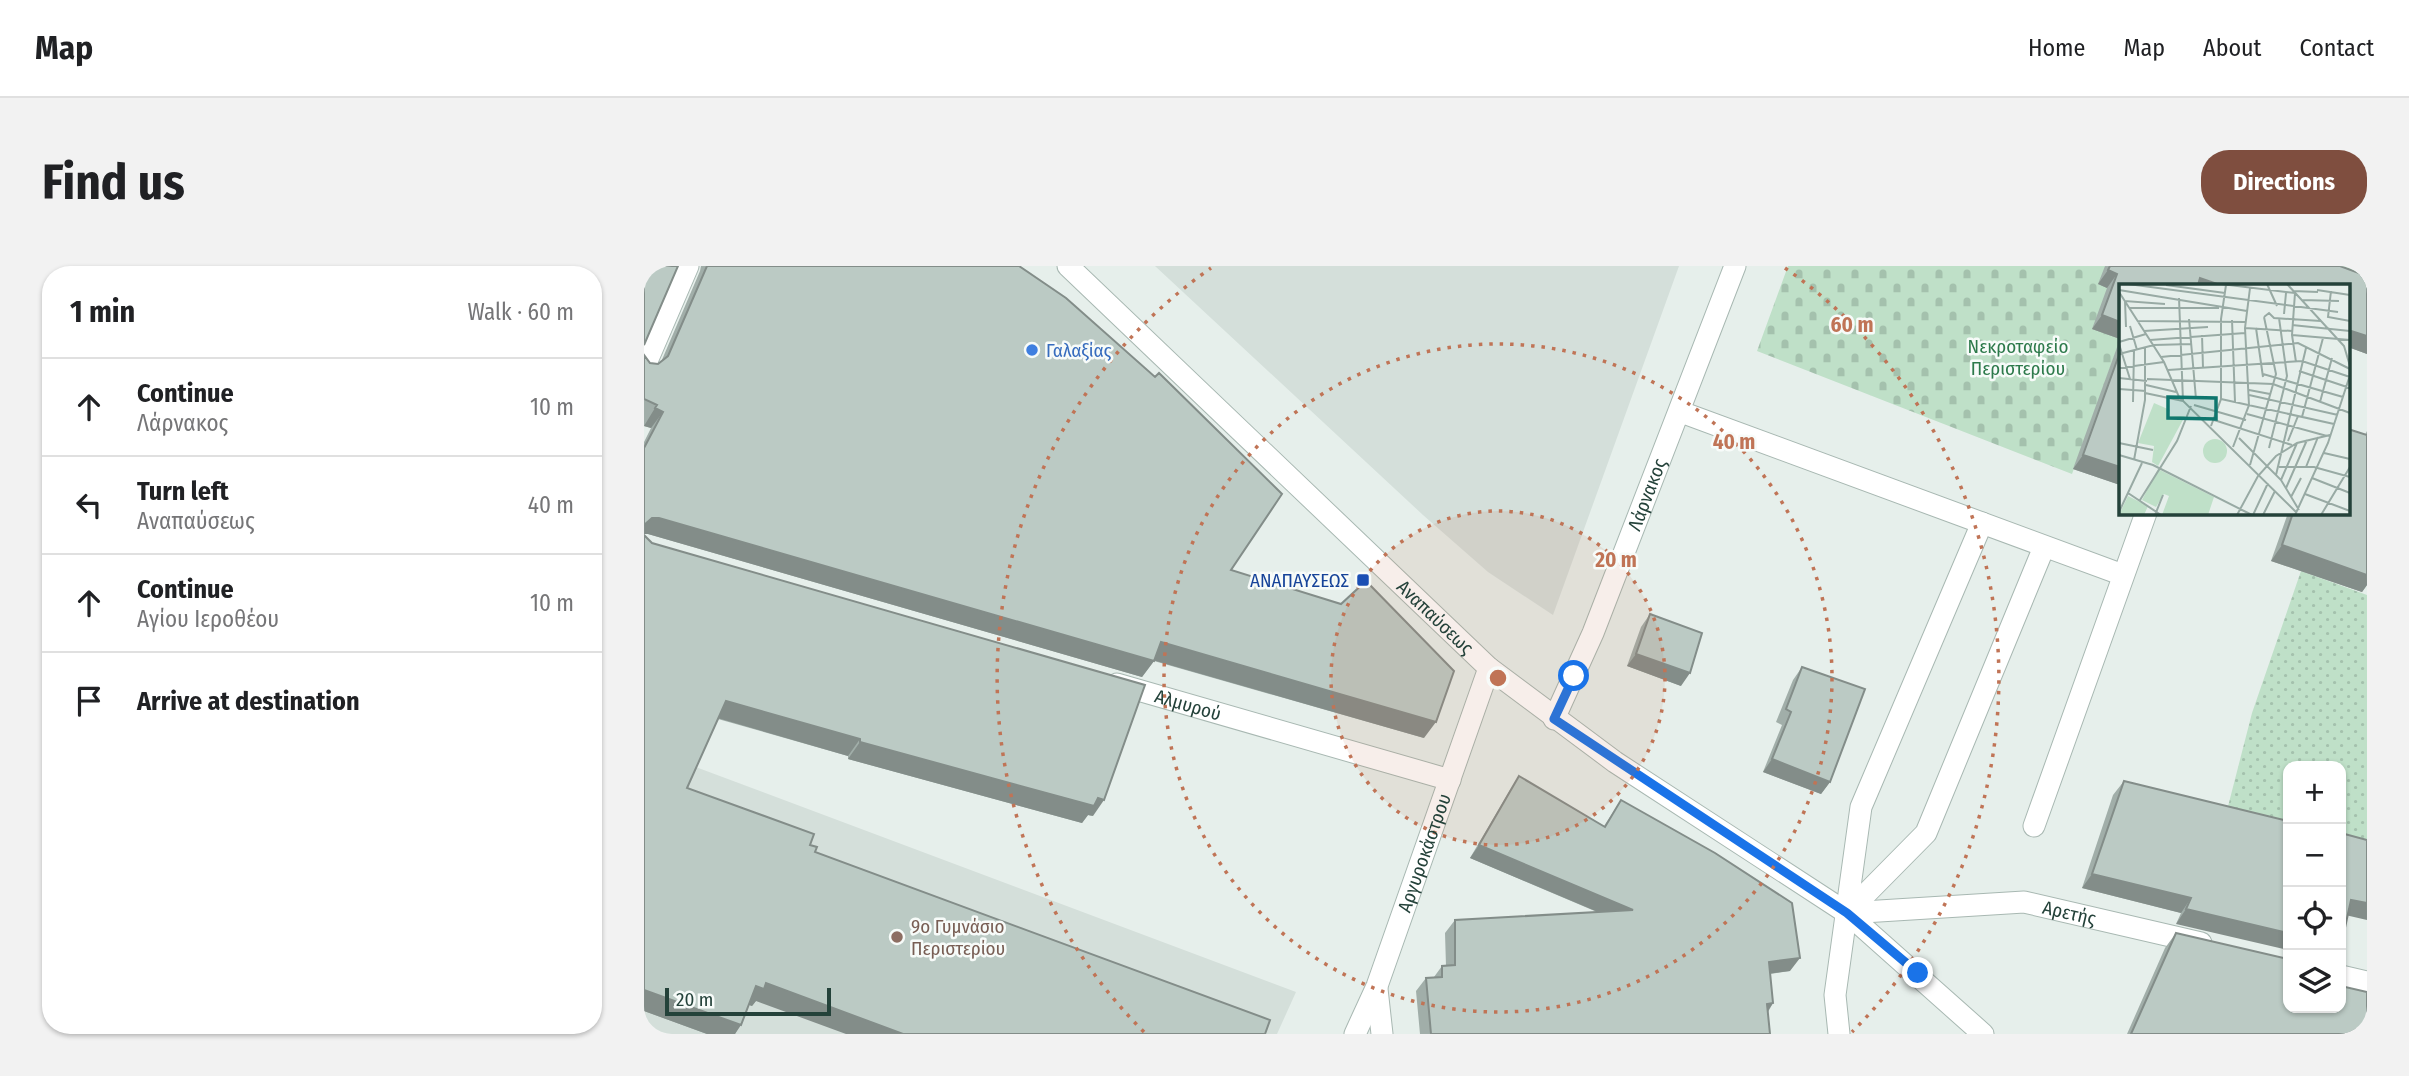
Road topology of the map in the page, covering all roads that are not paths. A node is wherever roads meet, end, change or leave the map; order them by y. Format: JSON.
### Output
{"nodes":[{"id":1,"x":688,"y":266,"type":"edge"},
{"id":2,"x":1068,"y":266,"type":"edge"},
{"id":3,"x":1735,"y":266,"type":"edge"},
{"id":4,"x":644,"y":368,"type":"edge"},
{"id":5,"x":1681,"y":412,"type":"junction"},
{"id":6,"x":2146,"y":514,"type":"edge"},
{"id":7,"x":1982,"y":523,"type":"junction"},
{"id":8,"x":2044,"y":547,"type":"junction"},
{"id":9,"x":2123,"y":575,"type":"junction"},
{"id":10,"x":1489,"y":668,"type":"junction"},
{"id":11,"x":1101,"y":679,"type":"edge"},
{"id":12,"x":1554,"y":719,"type":"junction"},
{"id":13,"x":1450,"y":780,"type":"junction"},
{"id":14,"x":2034,"y":826,"type":"dead end"},
{"id":15,"x":1847,"y":913,"type":"junction"},
{"id":16,"x":2222,"y":948,"type":"edge"},
{"id":17,"x":2346,"y":976,"type":"edge"},
{"id":18,"x":2367,"y":982,"type":"edge"},
{"id":19,"x":1377,"y":986,"type":"junction"},
{"id":20,"x":1355,"y":1034,"type":"edge"},
{"id":21,"x":1382,"y":1034,"type":"edge"},
{"id":22,"x":1839,"y":1034,"type":"edge"},
{"id":23,"x":1983,"y":1034,"type":"edge"}],
"edges":[{"from":1,"to":4,"type":"street"},
{"from":2,"to":10,"type":"street","name":"Αναπαύσεως"},
{"from":3,"to":5,"type":"street","name":"Λάρνακος"},
{"from":5,"to":7,"type":"street"},
{"from":5,"to":12,"type":"street","name":"Λάρνακος"},
{"from":6,"to":9,"type":"street"},
{"from":7,"to":8,"type":"street"},
{"from":7,"to":15,"type":"street"},
{"from":8,"to":9,"type":"street"},
{"from":8,"to":15,"type":"street"},
{"from":9,"to":14,"type":"street"},
{"from":10,"to":12,"type":"street","name":"Αναπαύσεως"},
{"from":10,"to":13,"type":"street","name":"Αργυροκάστρου"},
{"from":11,"to":13,"type":"street","name":"Αλμυρού"},
{"from":12,"to":15,"type":"street","name":"Αναπαύσεως"},
{"from":13,"to":19,"type":"street","name":"Αργυροκάστρου"},
{"from":15,"to":16,"type":"street","name":"Αρετής"},
{"from":15,"to":22,"type":"street"},
{"from":15,"to":23,"type":"street","name":"Αναπαύσεως"},
{"from":17,"to":18,"type":"street"},
{"from":19,"to":20,"type":"street","name":"Αργυροκάστρου"},
{"from":19,"to":21,"type":"street"}]}
